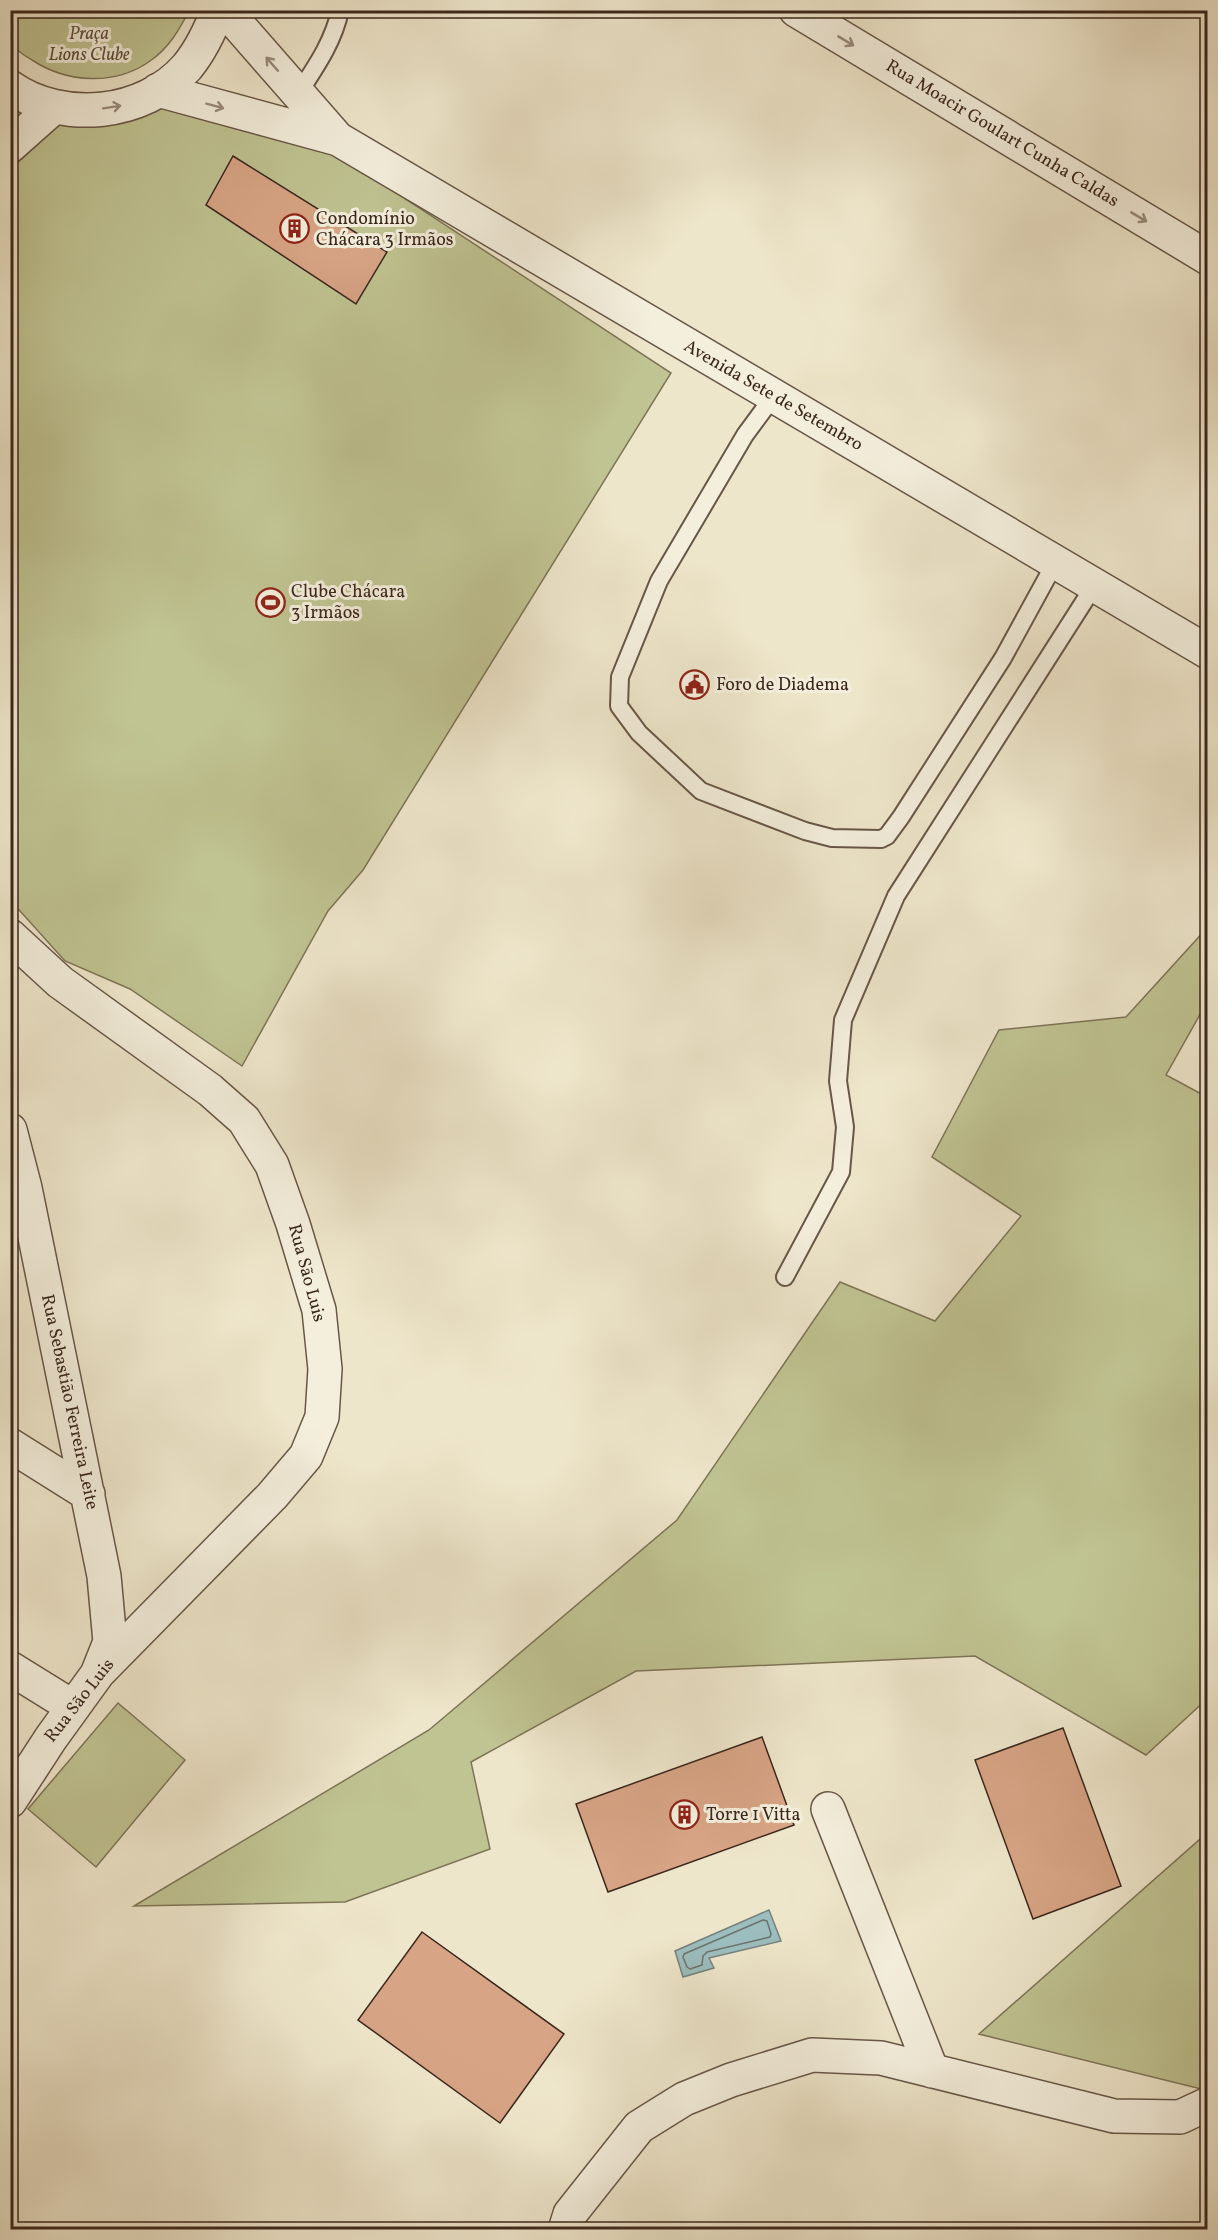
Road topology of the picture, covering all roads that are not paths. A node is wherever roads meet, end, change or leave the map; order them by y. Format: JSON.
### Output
{"nodes":[{"id":1,"x":218,"y":10,"type":"edge"},
{"id":2,"x":225,"y":10,"type":"edge"},
{"id":3,"x":340,"y":10,"type":"edge"},
{"id":4,"x":796,"y":10,"type":"edge"},
{"id":5,"x":10,"y":87,"type":"edge"},
{"id":6,"x":158,"y":90,"type":"junction"},
{"id":7,"x":298,"y":94,"type":"junction"},
{"id":8,"x":54,"y":107,"type":"junction"},
{"id":9,"x":338,"y":140,"type":"junction"},
{"id":10,"x":10,"y":146,"type":"edge"},
{"id":11,"x":1208,"y":258,"type":"edge"},
{"id":12,"x":773,"y":397,"type":"junction"},
{"id":13,"x":1055,"y":563,"type":"junction"},
{"id":14,"x":1094,"y":586,"type":"junction"},
{"id":15,"x":1208,"y":652,"type":"edge"},
{"id":16,"x":10,"y":936,"type":"edge"},
{"id":17,"x":10,"y":1130,"type":"edge"},
{"id":18,"x":785,"y":1277,"type":"dead end"},
{"id":19,"x":10,"y":1445,"type":"edge"},
{"id":20,"x":88,"y":1494,"type":"junction"},
{"id":21,"x":10,"y":1668,"type":"edge"},
{"id":22,"x":98,"y":1673,"type":"junction"},
{"id":23,"x":73,"y":1707,"type":"junction"},
{"id":24,"x":10,"y":1800,"type":"edge"},
{"id":25,"x":828,"y":1809,"type":"dead end"},
{"id":26,"x":932,"y":2071,"type":"junction"},
{"id":27,"x":1208,"y":2104,"type":"edge"},
{"id":28,"x":565,"y":2229,"type":"edge"}],
"edges":[{"from":1,"to":6,"type":"street"},
{"from":7,"to":2,"type":"street","name":"Avenida Sete de Setembro","one_way":true},
{"from":3,"to":7,"type":"lane"},
{"from":4,"to":11,"type":"street","name":"Rua Moacir Goulart Cunha Caldas","one_way":true},
{"from":5,"to":8,"type":"street"},
{"from":8,"to":6,"type":"street","one_way":true},
{"from":6,"to":9,"type":"street","name":"Avenida Sete de Setembro","one_way":true},
{"from":7,"to":9,"type":"street","name":"Avenida Sete de Setembro"},
{"from":8,"to":10,"type":"street"},
{"from":9,"to":12,"type":"street","name":"Avenida Sete de Setembro"},
{"from":12,"to":13,"type":"street","name":"Avenida Sete de Setembro"},
{"from":12,"to":13,"type":"lane"},
{"from":13,"to":14,"type":"street","name":"Avenida Sete de Setembro"},
{"from":14,"to":15,"type":"street","name":"Avenida Sete de Setembro"},
{"from":14,"to":18,"type":"lane"},
{"from":16,"to":22,"type":"street","name":"Rua São Luis"},
{"from":17,"to":20,"type":"street","name":"Rua Sebastião Ferreira Leite"},
{"from":19,"to":20,"type":"street"},
{"from":20,"to":22,"type":"street","name":"Rua Sebastião Ferreira Leite"},
{"from":21,"to":23,"type":"street"},
{"from":22,"to":23,"type":"street","name":"Rua São Luis"},
{"from":23,"to":24,"type":"street","name":"Rua São Luis"},
{"from":25,"to":26,"type":"street"},
{"from":26,"to":27,"type":"street"},
{"from":26,"to":28,"type":"street"}]}
